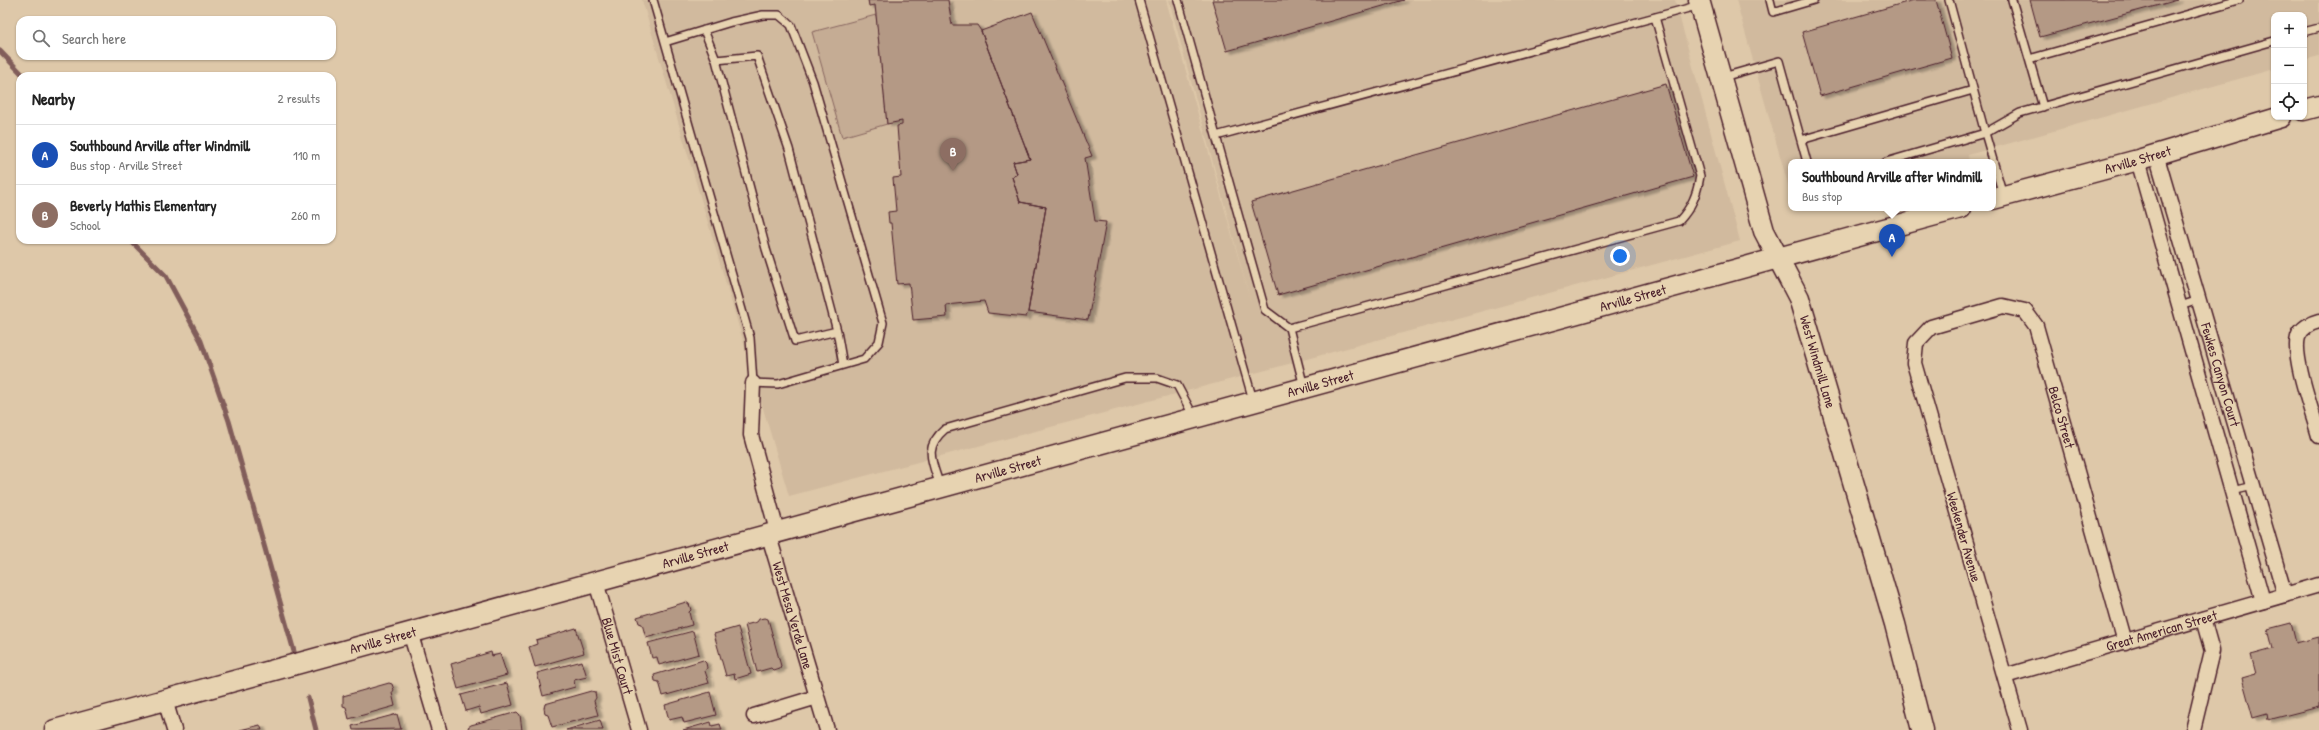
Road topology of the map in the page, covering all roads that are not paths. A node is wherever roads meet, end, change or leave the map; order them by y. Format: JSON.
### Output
{"nodes":[{"id":1,"x":653,"y":0,"type":"edge"},
{"id":2,"x":1139,"y":0,"type":"edge"},
{"id":3,"x":1178,"y":0,"type":"edge"},
{"id":4,"x":1770,"y":0,"type":"edge"},
{"id":5,"x":1814,"y":0,"type":"edge"},
{"id":6,"x":1949,"y":0,"type":"edge"},
{"id":7,"x":2012,"y":0,"type":"edge"},
{"id":8,"x":2239,"y":0,"type":"edge"},
{"id":9,"x":1699,"y":2,"type":"edge"},
{"id":10,"x":1655,"y":17,"type":"junction"},
{"id":11,"x":2319,"y":28,"type":"edge"},
{"id":12,"x":704,"y":30,"type":"junction"},
{"id":13,"x":2307,"y":31,"type":"edge"},
{"id":14,"x":2271,"y":41,"type":"edge"},
{"id":15,"x":665,"y":42,"type":"junction"},
{"id":16,"x":2029,"y":59,"type":"junction"},
{"id":17,"x":716,"y":60,"type":"junction"},
{"id":18,"x":1720,"y":78,"type":"junction"},
{"id":19,"x":1973,"y":90,"type":"junction"},
{"id":20,"x":2319,"y":106,"type":"edge"},
{"id":21,"x":2043,"y":107,"type":"junction"},
{"id":22,"x":2307,"y":109,"type":"edge"},
{"id":23,"x":2271,"y":120,"type":"edge"},
{"id":24,"x":1985,"y":133,"type":"junction"},
{"id":25,"x":1216,"y":136,"type":"junction"},
{"id":26,"x":1801,"y":140,"type":"junction"},
{"id":27,"x":2147,"y":157,"type":"junction"},
{"id":28,"x":1806,"y":159,"type":"edge"},
{"id":29,"x":1896,"y":159,"type":"edge"},
{"id":30,"x":1990,"y":159,"type":"edge"},
{"id":31,"x":1996,"y":188,"type":"edge"},
{"id":32,"x":1998,"y":198,"type":"edge"},
{"id":33,"x":1951,"y":211,"type":"edge"},
{"id":34,"x":1778,"y":258,"type":"junction"},
{"id":35,"x":2199,"y":300,"type":"junction"},
{"id":36,"x":2180,"y":306,"type":"junction"},
{"id":37,"x":2319,"y":321,"type":"edge"},
{"id":38,"x":1289,"y":328,"type":"junction"},
{"id":39,"x":837,"y":331,"type":"junction"},
{"id":40,"x":1916,"y":343,"type":"joint"},
{"id":41,"x":843,"y":365,"type":"junction"},
{"id":42,"x":753,"y":383,"type":"junction"},
{"id":43,"x":1304,"y":387,"type":"junction"},
{"id":44,"x":1253,"y":401,"type":"junction"},
{"id":45,"x":1194,"y":417,"type":"junction"},
{"id":46,"x":2319,"y":436,"type":"edge"},
{"id":47,"x":940,"y":486,"type":"junction"},
{"id":48,"x":2253,"y":486,"type":"junction"},
{"id":49,"x":2232,"y":491,"type":"junction"},
{"id":50,"x":773,"y":532,"type":"junction"},
{"id":51,"x":596,"y":582,"type":"junction"},
{"id":52,"x":2319,"y":585,"type":"edge"},
{"id":53,"x":2285,"y":595,"type":"junction"},
{"id":54,"x":2263,"y":601,"type":"junction"},
{"id":55,"x":2203,"y":619,"type":"junction"},
{"id":56,"x":410,"y":632,"type":"junction"},
{"id":57,"x":2125,"y":642,"type":"junction"},
{"id":58,"x":2005,"y":676,"type":"junction"},
{"id":59,"x":817,"y":697,"type":"junction"},
{"id":60,"x":165,"y":700,"type":"junction"},
{"id":61,"x":754,"y":716,"type":"dead end"},
{"id":62,"x":54,"y":730,"type":"edge"},
{"id":63,"x":174,"y":730,"type":"edge"},
{"id":64,"x":439,"y":730,"type":"edge"},
{"id":65,"x":639,"y":730,"type":"edge"},
{"id":66,"x":827,"y":730,"type":"edge"},
{"id":67,"x":1922,"y":730,"type":"edge"},
{"id":68,"x":2020,"y":730,"type":"edge"},
{"id":69,"x":2192,"y":730,"type":"edge"}],
"edges":[{"from":1,"to":15,"type":"lane"},
{"from":2,"to":44,"type":"lane"},
{"from":3,"to":25,"type":"lane"},
{"from":4,"to":5,"type":"lane"},
{"from":6,"to":19,"type":"lane"},
{"from":7,"to":16,"type":"lane"},
{"from":8,"to":16,"type":"lane"},
{"from":9,"to":10,"type":"lane"},
{"from":9,"to":18,"type":"street","name":"West Windmill Lane"},
{"from":10,"to":25,"type":"lane"},
{"from":10,"to":38,"type":"lane"},
{"from":11,"to":13,"type":"lane"},
{"from":12,"to":15,"type":"lane"},
{"from":12,"to":17,"type":"lane"},
{"from":12,"to":41,"type":"lane"},
{"from":14,"to":21,"type":"lane"},
{"from":15,"to":42,"type":"lane"},
{"from":16,"to":21,"type":"lane"},
{"from":17,"to":39,"type":"lane"},
{"from":17,"to":39,"type":"lane"},
{"from":18,"to":26,"type":"lane"},
{"from":18,"to":34,"type":"street","name":"West Windmill Lane"},
{"from":19,"to":24,"type":"lane"},
{"from":19,"to":26,"type":"lane"},
{"from":20,"to":22,"type":"street"},
{"from":21,"to":24,"type":"lane"},
{"from":23,"to":27,"type":"street","name":"Arville Street"},
{"from":24,"to":29,"type":"lane"},
{"from":24,"to":30,"type":"lane"},
{"from":25,"to":38,"type":"lane"},
{"from":26,"to":28,"type":"lane"},
{"from":27,"to":32,"type":"street","name":"Arville Street"},
{"from":27,"to":35,"type":"street","name":"Fewkes Canyon Court"},
{"from":27,"to":36,"type":"street","name":"Fewkes Canyon Court"},
{"from":31,"to":32,"type":"lane"},
{"from":33,"to":34,"type":"street","name":"Arville Street"},
{"from":34,"to":43,"type":"street","name":"Arville Street"},
{"from":34,"to":67,"type":"street","name":"West Windmill Lane"},
{"from":35,"to":36,"type":"lane"},
{"from":35,"to":48,"type":"street","name":"Fewkes Canyon Court"},
{"from":36,"to":49,"type":"street","name":"Fewkes Canyon Court"},
{"from":37,"to":46,"type":"street"},
{"from":38,"to":43,"type":"lane"},
{"from":39,"to":41,"type":"lane"},
{"from":40,"to":57,"type":"street","name":"Belco Street"},
{"from":40,"to":58,"type":"street","name":"Weekender Avenue"},
{"from":41,"to":42,"type":"lane"},
{"from":42,"to":50,"type":"street","name":"West Mesa Verde Lane"},
{"from":43,"to":44,"type":"street","name":"Arville Street"},
{"from":44,"to":45,"type":"street","name":"Arville Street"},
{"from":45,"to":47,"type":"street","name":"Arville Street"},
{"from":45,"to":47,"type":"lane"},
{"from":47,"to":50,"type":"street","name":"Arville Street"},
{"from":48,"to":49,"type":"lane"},
{"from":48,"to":53,"type":"street","name":"Fewkes Canyon Court"},
{"from":49,"to":54,"type":"street","name":"Fewkes Canyon Court"},
{"from":50,"to":51,"type":"street","name":"Arville Street"},
{"from":50,"to":59,"type":"street","name":"West Mesa Verde Lane"},
{"from":51,"to":56,"type":"street","name":"Arville Street"},
{"from":51,"to":65,"type":"street","name":"Blue Mist Court"},
{"from":52,"to":53,"type":"street","name":"Great American Street"},
{"from":53,"to":54,"type":"street","name":"Great American Street"},
{"from":54,"to":55,"type":"street","name":"Great American Street"},
{"from":55,"to":57,"type":"street","name":"Great American Street"},
{"from":55,"to":69,"type":"street"},
{"from":56,"to":60,"type":"street","name":"Arville Street"},
{"from":56,"to":64,"type":"street"},
{"from":57,"to":58,"type":"street","name":"Great American Street"},
{"from":58,"to":68,"type":"street","name":"Weekender Avenue"},
{"from":59,"to":61,"type":"street"},
{"from":59,"to":66,"type":"street","name":"West Mesa Verde Lane"},
{"from":60,"to":62,"type":"street","name":"Arville Street"},
{"from":60,"to":63,"type":"street"}]}
